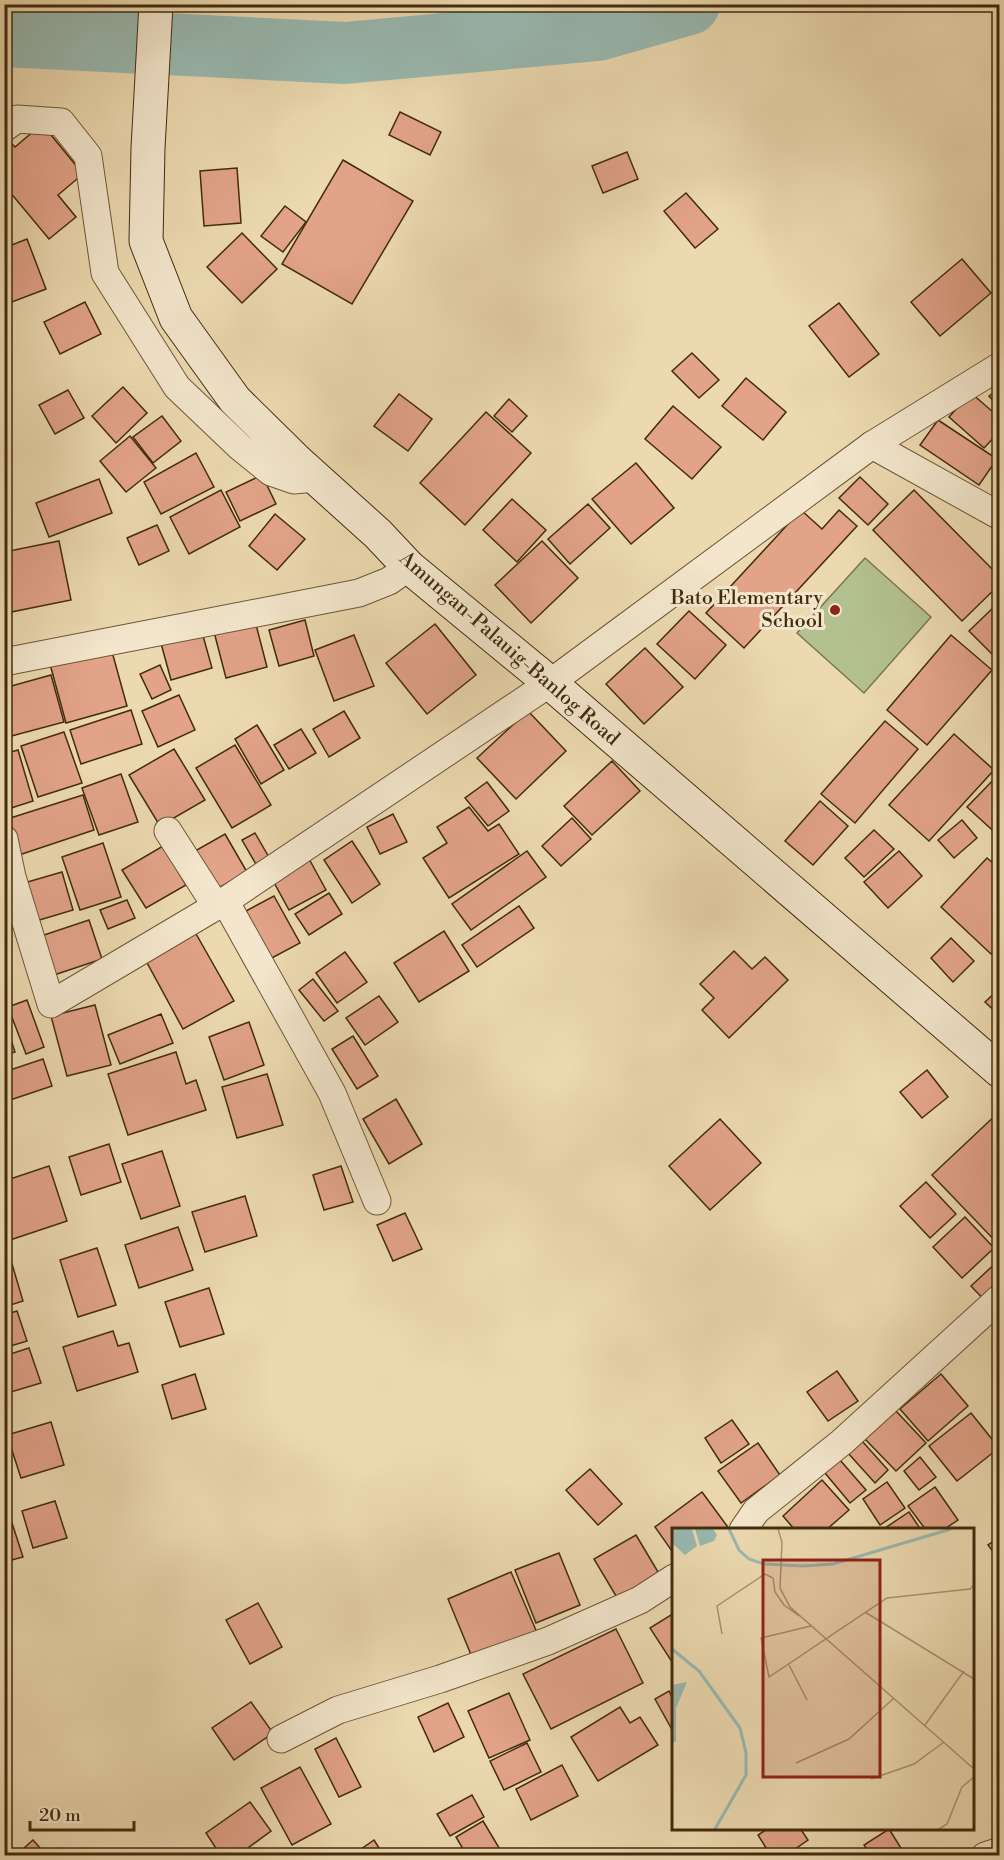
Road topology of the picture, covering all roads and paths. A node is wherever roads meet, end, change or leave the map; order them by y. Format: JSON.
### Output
{"nodes":[{"id":1,"x":156,"y":4,"type":"edge"},
{"id":2,"x":4,"y":128,"type":"edge"},
{"id":3,"x":999,"y":366,"type":"edge"},
{"id":4,"x":872,"y":445,"type":"junction"},
{"id":5,"x":315,"y":477,"type":"junction"},
{"id":6,"x":999,"y":516,"type":"edge"},
{"id":7,"x":409,"y":567,"type":"junction"},
{"id":8,"x":4,"y":662,"type":"edge"},
{"id":9,"x":550,"y":683,"type":"junction"},
{"id":10,"x":168,"y":831,"type":"dead end"},
{"id":11,"x":4,"y":840,"type":"edge"},
{"id":12,"x":221,"y":903,"type":"junction"},
{"id":13,"x":999,"y":1071,"type":"edge"},
{"id":14,"x":376,"y":1201,"type":"dead end"},
{"id":15,"x":999,"y":1298,"type":"edge"},
{"id":16,"x":744,"y":1528,"type":"edge"},
{"id":17,"x":672,"y":1579,"type":"edge"},
{"id":18,"x":281,"y":1739,"type":"dead end"},
{"id":19,"x":999,"y":1851,"type":"edge"},
{"id":20,"x":985,"y":1856,"type":"edge"}],
"edges":[{"from":1,"to":5,"type":"main road","name":"Amungan-Palauig-Banlog Road"},
{"from":2,"to":5,"type":"street"},
{"from":3,"to":4,"type":"street"},
{"from":4,"to":6,"type":"street"},
{"from":4,"to":9,"type":"street"},
{"from":5,"to":7,"type":"main road","name":"Amungan-Palauig-Banlog Road"},
{"from":7,"to":8,"type":"street"},
{"from":7,"to":9,"type":"main road","name":"Amungan-Palauig-Banlog Road"},
{"from":9,"to":12,"type":"street"},
{"from":9,"to":13,"type":"main road","name":"Amungan-Palauig-Banlog Road"},
{"from":10,"to":12,"type":"street"},
{"from":11,"to":12,"type":"street"},
{"from":12,"to":14,"type":"street"},
{"from":15,"to":16,"type":"street"},
{"from":17,"to":18,"type":"street"},
{"from":19,"to":20,"type":"street"}]}
